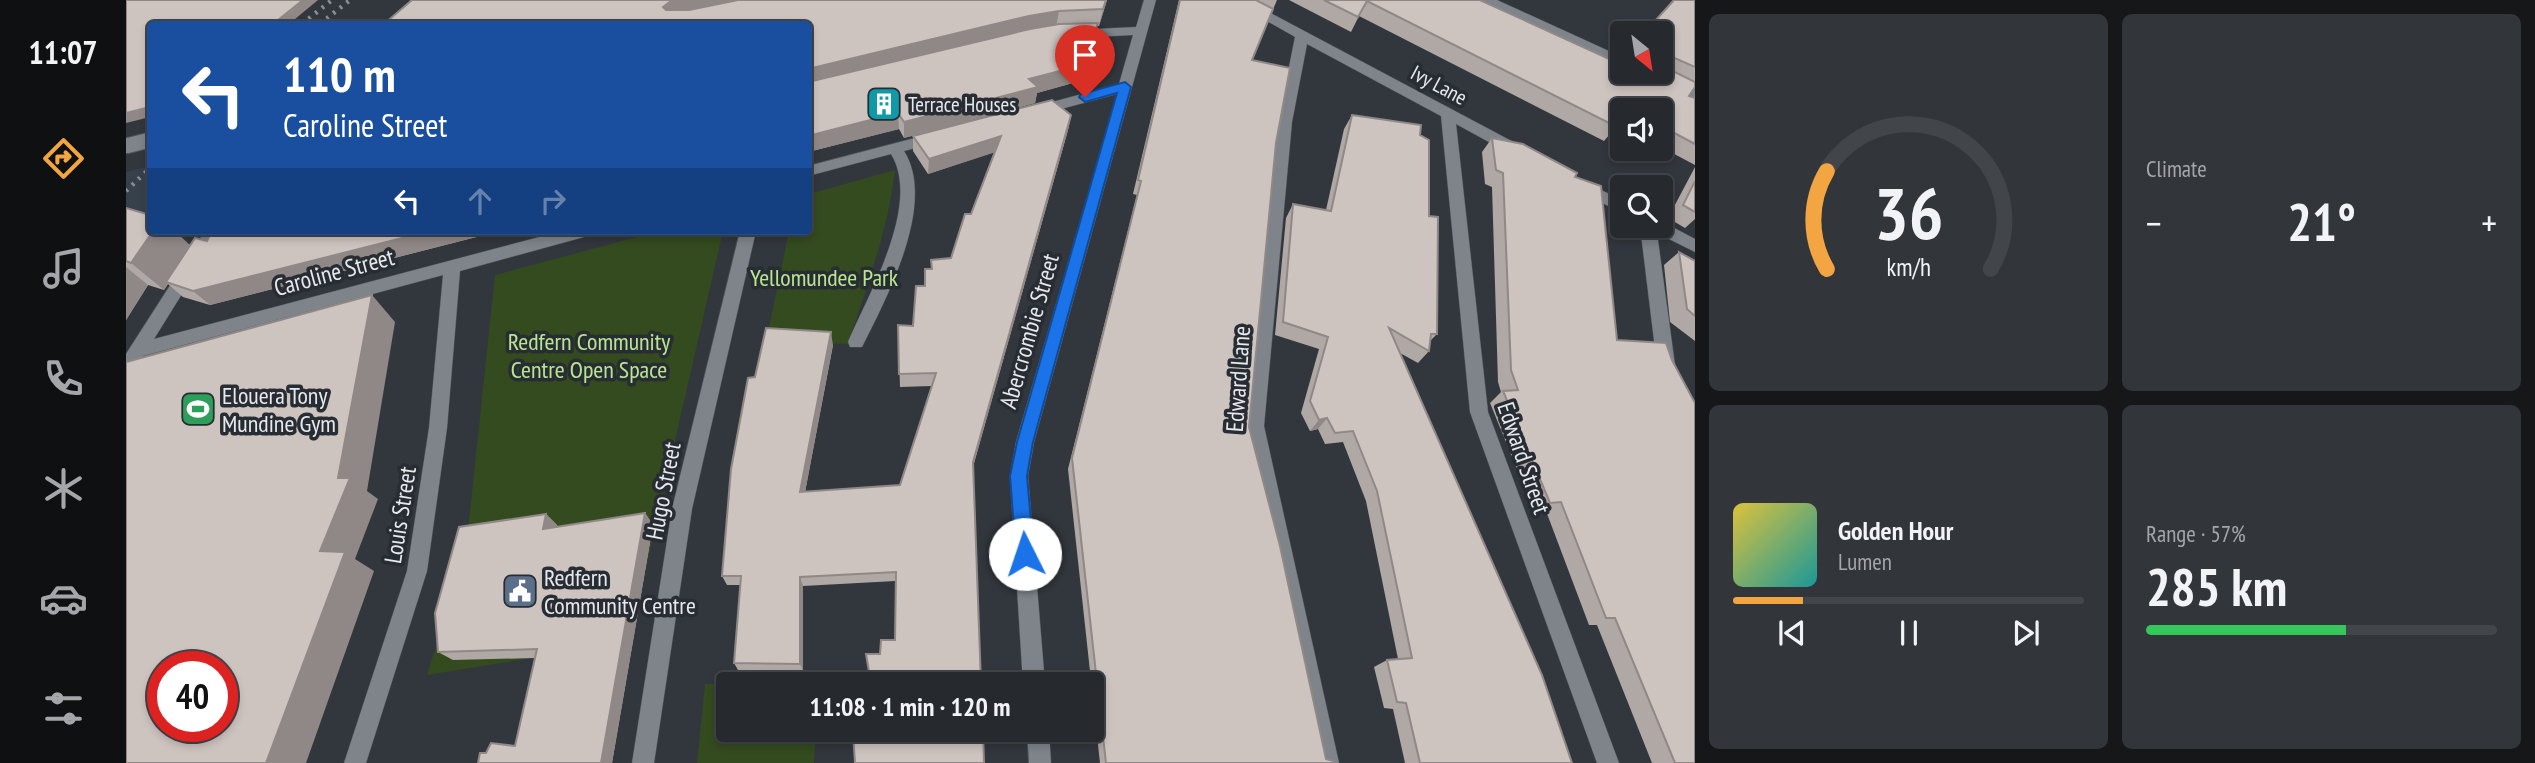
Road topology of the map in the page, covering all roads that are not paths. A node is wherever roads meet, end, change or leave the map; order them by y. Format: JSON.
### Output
{"nodes":[{"id":1,"x":1150,"y":0,"type":"edge"},
{"id":2,"x":1237,"y":0,"type":"edge"},
{"id":3,"x":1487,"y":0,"type":"edge"},
{"id":4,"x":1140,"y":31,"type":"junction"},
{"id":5,"x":1056,"y":34,"type":"edge"},
{"id":6,"x":1302,"y":35,"type":"junction"},
{"id":7,"x":1610,"y":56,"type":"edge"},
{"id":8,"x":1670,"y":84,"type":"edge"},
{"id":9,"x":1125,"y":87,"type":"junction"},
{"id":10,"x":1695,"y":95,"type":"edge"},
{"id":11,"x":1448,"y":114,"type":"junction"},
{"id":12,"x":1020,"y":115,"type":"edge"},
{"id":13,"x":943,"y":135,"type":"edge"},
{"id":14,"x":147,"y":141,"type":"edge"},
{"id":15,"x":126,"y":146,"type":"edge"},
{"id":16,"x":895,"y":148,"type":"junction"},
{"id":17,"x":1529,"y":157,"type":"edge"},
{"id":18,"x":812,"y":170,"type":"edge"},
{"id":19,"x":1564,"y":176,"type":"edge"},
{"id":20,"x":1610,"y":201,"type":"edge"},
{"id":21,"x":1673,"y":234,"type":"edge"},
{"id":22,"x":210,"y":235,"type":"edge"},
{"id":23,"x":569,"y":235,"type":"edge"},
{"id":24,"x":747,"y":235,"type":"edge"},
{"id":25,"x":1649,"y":238,"type":"edge"},
{"id":26,"x":1695,"y":246,"type":"edge"},
{"id":27,"x":452,"y":266,"type":"junction"},
{"id":28,"x":856,"y":342,"type":"dead end"},
{"id":29,"x":136,"y":351,"type":"junction"},
{"id":30,"x":126,"y":369,"type":"edge"},
{"id":31,"x":1673,"y":382,"type":"edge"},
{"id":32,"x":1033,"y":672,"type":"edge"},
{"id":33,"x":1039,"y":742,"type":"edge"},
{"id":34,"x":355,"y":763,"type":"edge"},
{"id":35,"x":643,"y":763,"type":"edge"},
{"id":36,"x":1040,"y":763,"type":"edge"},
{"id":37,"x":1328,"y":763,"type":"edge"},
{"id":38,"x":1608,"y":763,"type":"edge"}],
"edges":[{"from":1,"to":4,"type":"street","name":"Abercrombie Street"},
{"from":2,"to":6,"type":"street","name":"Ivy Lane"},
{"from":3,"to":7,"type":"street"},
{"from":4,"to":5,"type":"street"},
{"from":4,"to":9,"type":"street","name":"Abercrombie Street"},
{"from":6,"to":11,"type":"street","name":"Ivy Lane"},
{"from":6,"to":37,"type":"street","name":"Edward Lane"},
{"from":8,"to":10,"type":"street"},
{"from":9,"to":12,"type":"street"},
{"from":9,"to":32,"type":"street","name":"Abercrombie Street"},
{"from":11,"to":17,"type":"street","name":"Ivy Lane"},
{"from":11,"to":38,"type":"street","name":"Edward Street"},
{"from":13,"to":16,"type":"street"},
{"from":14,"to":15,"type":"street","bridge":true},
{"from":16,"to":18,"type":"street"},
{"from":16,"to":28,"type":"street"},
{"from":19,"to":20,"type":"street"},
{"from":21,"to":26,"type":"street"},
{"from":22,"to":29,"type":"street"},
{"from":23,"to":27,"type":"street","name":"Caroline Street"},
{"from":24,"to":35,"type":"street","name":"Hugo Street"},
{"from":25,"to":31,"type":"street"},
{"from":27,"to":29,"type":"street","name":"Caroline Street"},
{"from":27,"to":34,"type":"street","name":"Louis Street"},
{"from":29,"to":30,"type":"street"},
{"from":33,"to":36,"type":"street"}]}
